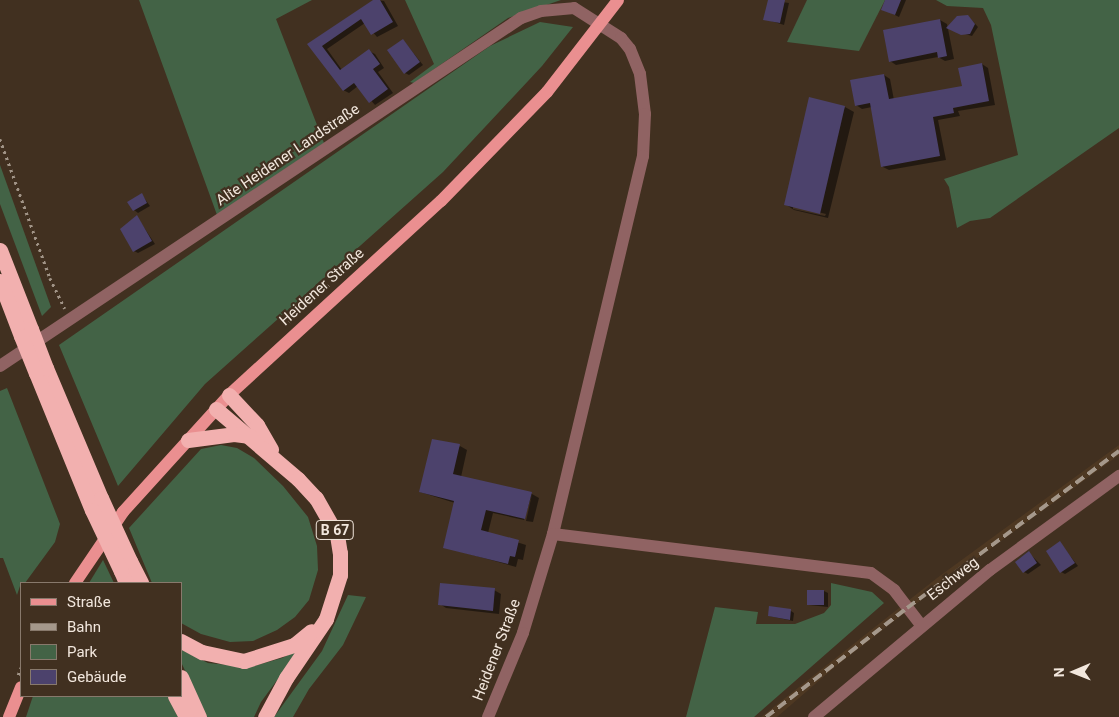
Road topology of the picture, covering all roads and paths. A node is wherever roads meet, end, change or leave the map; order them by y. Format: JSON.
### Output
{"nodes":[{"id":1,"x":618,"y":0,"type":"edge"},
{"id":2,"x":574,"y":4,"type":"edge"},
{"id":3,"x":601,"y":24,"type":"junction"},
{"id":4,"x":0,"y":139,"type":"edge"},
{"id":5,"x":0,"y":250,"type":"edge"},
{"id":6,"x":0,"y":281,"type":"edge"},
{"id":7,"x":71,"y":319,"type":"junction"},
{"id":8,"x":26,"y":333,"type":"junction"},
{"id":9,"x":0,"y":366,"type":"edge"},
{"id":10,"x":229,"y":395,"type":"junction"},
{"id":11,"x":216,"y":409,"type":"junction"},
{"id":12,"x":250,"y":436,"type":"junction"},
{"id":13,"x":188,"y":440,"type":"junction"},
{"id":14,"x":277,"y":459,"type":"junction"},
{"id":15,"x":1119,"y":476,"type":"edge"},
{"id":16,"x":553,"y":534,"type":"junction"},
{"id":17,"x":125,"y":572,"type":"edge"},
{"id":18,"x":76,"y":582,"type":"edge"},
{"id":19,"x":139,"y":582,"type":"edge"},
{"id":20,"x":326,"y":619,"type":"junction"},
{"id":21,"x":921,"y":625,"type":"junction"},
{"id":22,"x":182,"y":642,"type":"edge"},
{"id":23,"x":182,"y":679,"type":"edge"},
{"id":24,"x":20,"y":690,"type":"edge"},
{"id":25,"x":176,"y":697,"type":"edge"},
{"id":26,"x":9,"y":717,"type":"edge"},
{"id":27,"x":186,"y":717,"type":"edge"},
{"id":28,"x":199,"y":717,"type":"edge"},
{"id":29,"x":265,"y":717,"type":"edge"},
{"id":30,"x":488,"y":717,"type":"edge"},
{"id":31,"x":814,"y":717,"type":"edge"}],
"edges":[{"from":1,"to":3,"type":"main road","name":"Heidener Straße"},
{"from":2,"to":3,"type":"street","name":"Alte Heidener Landstraße"},
{"from":2,"to":7,"type":"street","name":"Alte Heidener Landstraße"},
{"from":3,"to":10,"type":"main road","name":"Heidener Straße"},
{"from":3,"to":16,"type":"street","name":"Heidener Straße"},
{"from":4,"to":7,"type":"path"},
{"from":5,"to":8,"type":"highway"},
{"from":6,"to":8,"type":"highway"},
{"from":7,"to":9,"type":"street","name":"Alte Heidener Landstraße"},
{"from":8,"to":17,"type":"highway","bridge":true},
{"from":10,"to":11,"type":"main road","name":"Heidener Straße"},
{"from":10,"to":14,"type":"highway"},
{"from":11,"to":12,"type":"highway"},
{"from":11,"to":13,"type":"main road","name":"Heidener Straße"},
{"from":12,"to":13,"type":"highway"},
{"from":12,"to":14,"type":"highway"},
{"from":13,"to":18,"type":"main road","name":"Heidener Straße"},
{"from":14,"to":20,"type":"highway","number":"B 67"},
{"from":15,"to":21,"type":"street","name":"Eschweg"},
{"from":16,"to":21,"type":"street"},
{"from":16,"to":30,"type":"street","name":"Heidener Straße"},
{"from":17,"to":19,"type":"highway"},
{"from":20,"to":22,"type":"highway"},
{"from":20,"to":29,"type":"highway"},
{"from":21,"to":31,"type":"street","name":"Eschweg"},
{"from":23,"to":28,"type":"highway"},
{"from":24,"to":26,"type":"main road"},
{"from":25,"to":27,"type":"highway"}]}
